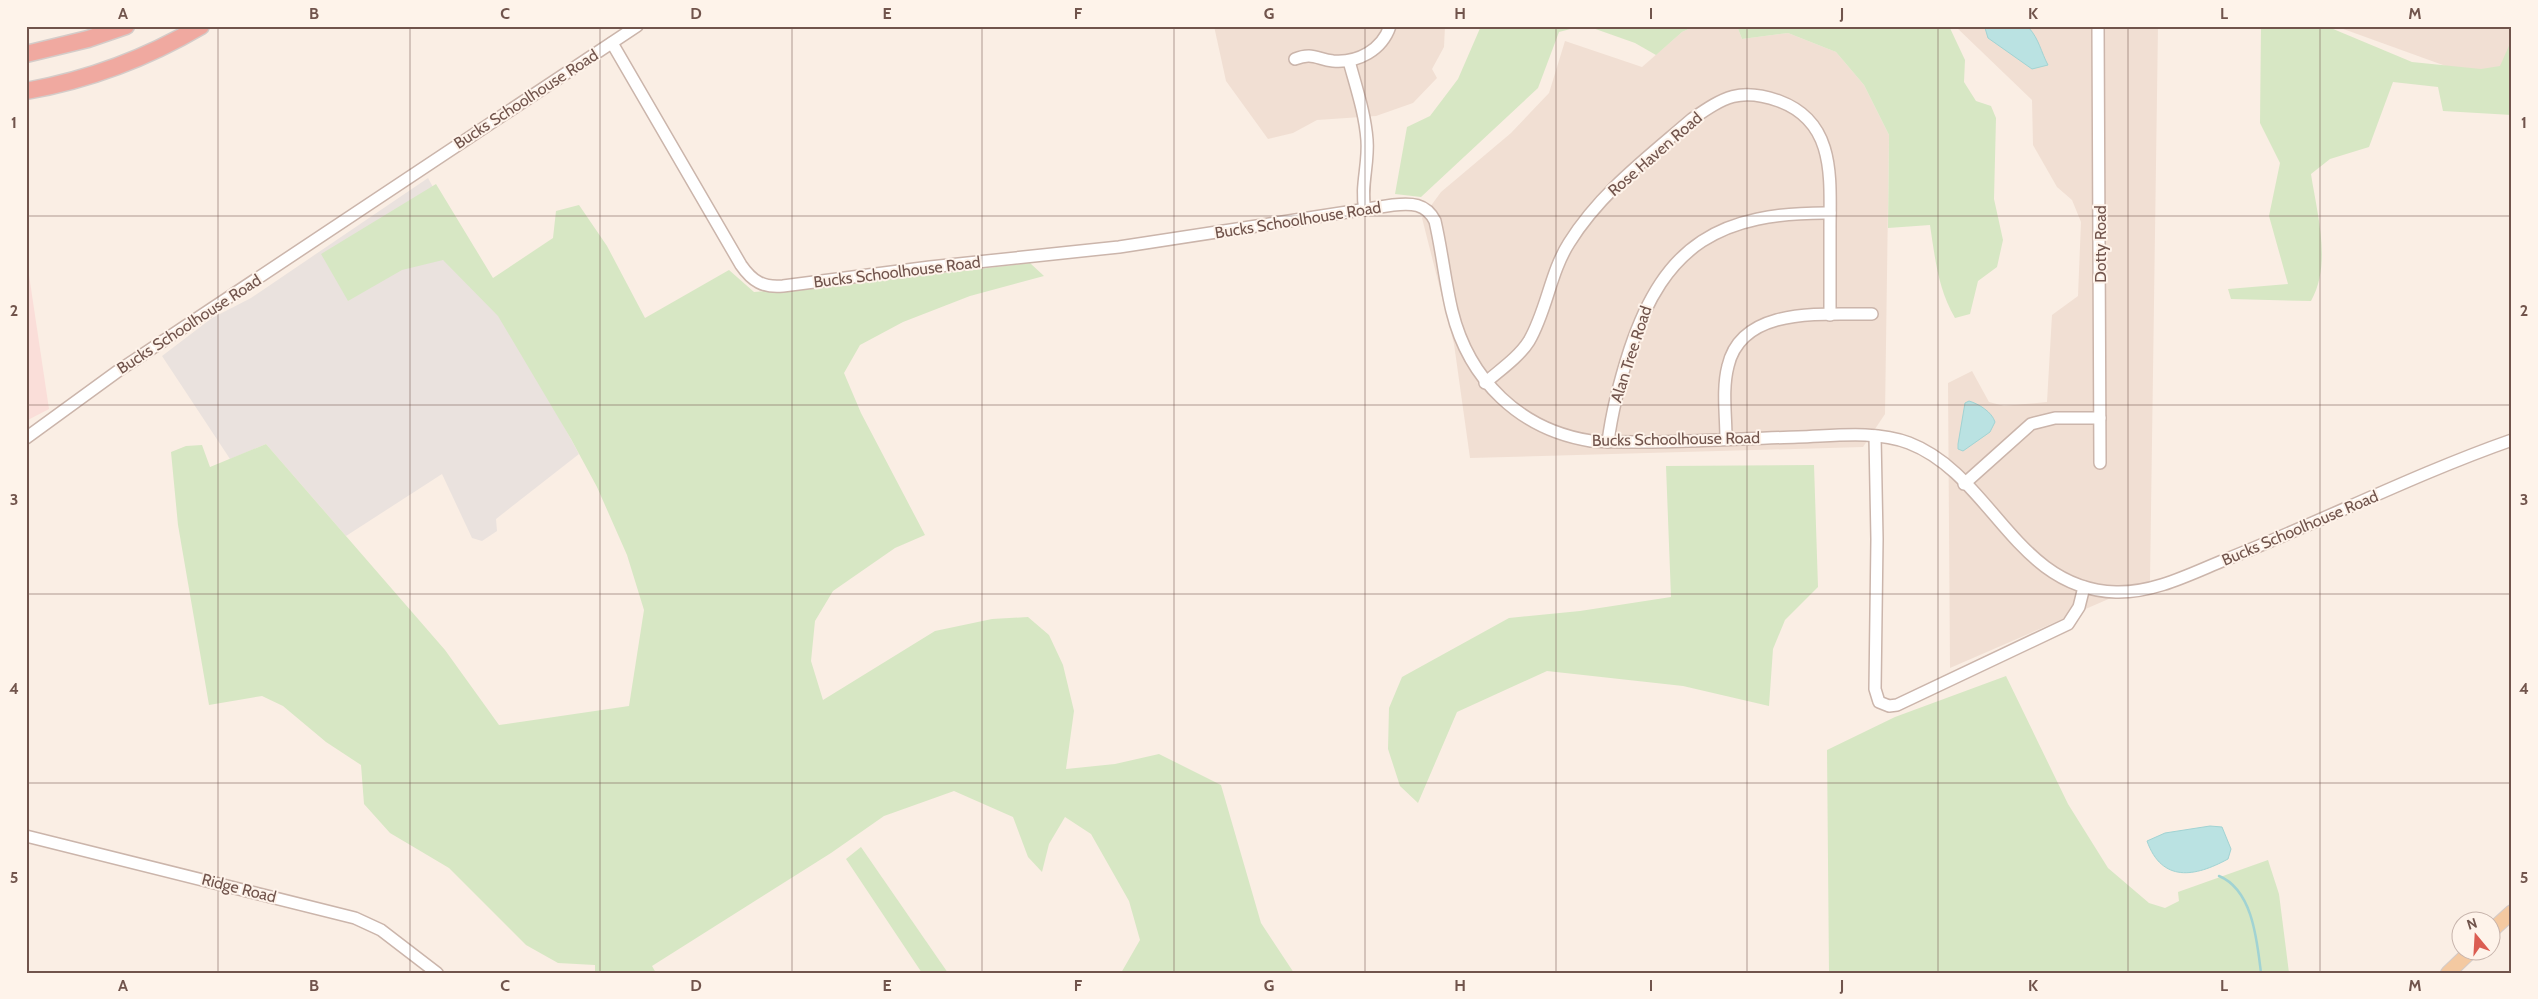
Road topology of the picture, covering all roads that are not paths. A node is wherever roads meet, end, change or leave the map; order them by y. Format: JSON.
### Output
{"nodes":[{"id":1,"x":126,"y":26,"type":"edge"},
{"id":2,"x":202,"y":26,"type":"edge"},
{"id":3,"x":637,"y":26,"type":"edge"},
{"id":4,"x":1390,"y":26,"type":"edge"},
{"id":5,"x":2098,"y":26,"type":"edge"},
{"id":6,"x":612,"y":43,"type":"junction"},
{"id":7,"x":26,"y":54,"type":"edge"},
{"id":8,"x":1295,"y":58,"type":"dead end"},
{"id":9,"x":1349,"y":61,"type":"junction"},
{"id":10,"x":26,"y":91,"type":"edge"},
{"id":11,"x":1364,"y":210,"type":"junction"},
{"id":12,"x":1830,"y":213,"type":"junction"},
{"id":13,"x":1872,"y":314,"type":"dead end"},
{"id":14,"x":1830,"y":315,"type":"junction"},
{"id":15,"x":1485,"y":382,"type":"junction"},
{"id":16,"x":2100,"y":418,"type":"junction"},
{"id":17,"x":1875,"y":436,"type":"junction"},
{"id":18,"x":26,"y":438,"type":"edge"},
{"id":19,"x":1726,"y":439,"type":"junction"},
{"id":20,"x":2512,"y":440,"type":"edge"},
{"id":21,"x":1608,"y":442,"type":"junction"},
{"id":22,"x":2100,"y":463,"type":"dead end"},
{"id":23,"x":1964,"y":484,"type":"junction"},
{"id":24,"x":2084,"y":587,"type":"junction"},
{"id":25,"x":26,"y":836,"type":"edge"},
{"id":26,"x":2512,"y":912,"type":"edge"},
{"id":27,"x":2500,"y":923,"type":"edge"},
{"id":28,"x":2460,"y":962,"type":"edge"},
{"id":29,"x":437,"y":973,"type":"edge"},
{"id":30,"x":2448,"y":973,"type":"edge"}],
"edges":[{"from":1,"to":7,"type":"highway"},
{"from":2,"to":10,"type":"highway"},
{"from":3,"to":6,"type":"street"},
{"from":4,"to":9,"type":"street"},
{"from":5,"to":16,"type":"street","name":"Dotty Road"},
{"from":6,"to":11,"type":"street","name":"Bucks Schoolhouse Road"},
{"from":6,"to":18,"type":"street","name":"Bucks Schoolhouse Road"},
{"from":8,"to":9,"type":"street"},
{"from":9,"to":11,"type":"street"},
{"from":11,"to":15,"type":"street","name":"Bucks Schoolhouse Road"},
{"from":12,"to":14,"type":"street","name":"Rose Haven Road"},
{"from":12,"to":15,"type":"street","name":"Rose Haven Road"},
{"from":12,"to":21,"type":"street","name":"Alan Tree Road"},
{"from":13,"to":14,"type":"street"},
{"from":14,"to":19,"type":"street"},
{"from":15,"to":21,"type":"street","name":"Bucks Schoolhouse Road"},
{"from":16,"to":22,"type":"street","name":"Dotty Road"},
{"from":16,"to":23,"type":"street"},
{"from":17,"to":19,"type":"street","name":"Bucks Schoolhouse Road"},
{"from":17,"to":23,"type":"street","name":"Bucks Schoolhouse Road"},
{"from":17,"to":24,"type":"street"},
{"from":19,"to":21,"type":"street","name":"Bucks Schoolhouse Road"},
{"from":20,"to":24,"type":"street","name":"Bucks Schoolhouse Road"},
{"from":23,"to":24,"type":"street","name":"Bucks Schoolhouse Road"},
{"from":25,"to":29,"type":"street","name":"Ridge Road"},
{"from":26,"to":27,"type":"main road"},
{"from":28,"to":30,"type":"main road"}]}
